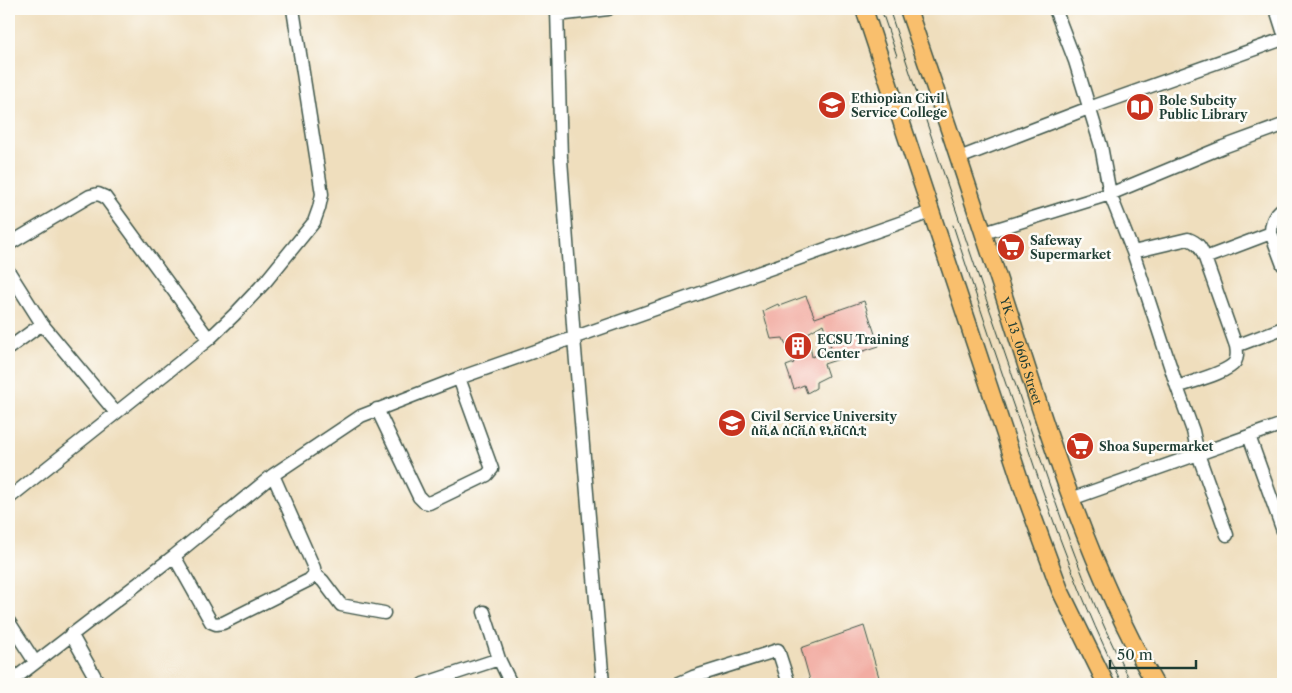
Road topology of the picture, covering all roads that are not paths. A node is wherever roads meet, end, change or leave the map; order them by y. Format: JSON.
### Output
{"nodes":[{"id":1,"x":292,"y":9,"type":"edge"},
{"id":2,"x":608,"y":9,"type":"edge"},
{"id":3,"x":864,"y":9,"type":"edge"},
{"id":4,"x":908,"y":9,"type":"edge"},
{"id":5,"x":1056,"y":9,"type":"edge"},
{"id":6,"x":1276,"y":9,"type":"edge"},
{"id":7,"x":557,"y":12,"type":"edge"},
{"id":8,"x":1283,"y":31,"type":"edge"},
{"id":9,"x":1283,"y":39,"type":"edge"},
{"id":10,"x":1089,"y":108,"type":"junction"},
{"id":11,"x":1283,"y":124,"type":"edge"},
{"id":12,"x":959,"y":158,"type":"junction"},
{"id":13,"x":1110,"y":194,"type":"junction"},
{"id":14,"x":1283,"y":208,"type":"edge"},
{"id":15,"x":931,"y":212,"type":"junction"},
{"id":16,"x":984,"y":233,"type":"junction"},
{"id":17,"x":1271,"y":233,"type":"junction"},
{"id":18,"x":9,"y":244,"type":"edge"},
{"id":19,"x":1133,"y":252,"type":"junction"},
{"id":20,"x":1205,"y":258,"type":"junction"},
{"id":21,"x":1283,"y":265,"type":"edge"},
{"id":22,"x":9,"y":272,"type":"edge"},
{"id":23,"x":42,"y":324,"type":"junction"},
{"id":24,"x":1283,"y":328,"type":"edge"},
{"id":25,"x":574,"y":338,"type":"junction"},
{"id":26,"x":209,"y":339,"type":"junction"},
{"id":27,"x":1236,"y":346,"type":"junction"},
{"id":28,"x":9,"y":348,"type":"edge"},
{"id":29,"x":459,"y":378,"type":"junction"},
{"id":30,"x":1176,"y":387,"type":"junction"},
{"id":31,"x":378,"y":409,"type":"junction"},
{"id":32,"x":116,"y":413,"type":"junction"},
{"id":33,"x":1283,"y":424,"type":"edge"},
{"id":34,"x":1249,"y":436,"type":"junction"},
{"id":35,"x":1198,"y":454,"type":"junction"},
{"id":36,"x":273,"y":475,"type":"junction"},
{"id":37,"x":9,"y":498,"type":"edge"},
{"id":38,"x":1070,"y":499,"type":"junction"},
{"id":39,"x":1283,"y":530,"type":"edge"},
{"id":40,"x":1227,"y":535,"type":"dead end"},
{"id":41,"x":174,"y":556,"type":"junction"},
{"id":42,"x":315,"y":574,"type":"junction"},
{"id":43,"x":484,"y":612,"type":"dead end"},
{"id":44,"x":384,"y":613,"type":"dead end"},
{"id":45,"x":9,"y":622,"type":"edge"},
{"id":46,"x":71,"y":634,"type":"junction"},
{"id":47,"x":499,"y":659,"type":"junction"},
{"id":48,"x":34,"y":662,"type":"junction"},
{"id":49,"x":9,"y":683,"type":"edge"},
{"id":50,"x":98,"y":684,"type":"edge"},
{"id":51,"x":423,"y":684,"type":"edge"},
{"id":52,"x":511,"y":684,"type":"edge"},
{"id":53,"x":603,"y":684,"type":"edge"},
{"id":54,"x":677,"y":684,"type":"edge"},
{"id":55,"x":789,"y":684,"type":"edge"},
{"id":56,"x":1106,"y":684,"type":"edge"},
{"id":57,"x":1154,"y":684,"type":"edge"}],
"edges":[{"from":1,"to":26,"type":"street"},
{"from":2,"to":7,"type":"street"},
{"from":3,"to":15,"type":"main road"},
{"from":4,"to":12,"type":"main road","name":"YK_13_0605 Street"},
{"from":5,"to":10,"type":"street"},
{"from":6,"to":8,"type":"street"},
{"from":7,"to":25,"type":"street"},
{"from":9,"to":10,"type":"street"},
{"from":10,"to":12,"type":"street"},
{"from":10,"to":13,"type":"street"},
{"from":11,"to":13,"type":"street"},
{"from":12,"to":16,"type":"main road","name":"YK_13_0605 Street"},
{"from":13,"to":16,"type":"street"},
{"from":13,"to":19,"type":"street"},
{"from":14,"to":17,"type":"street"},
{"from":15,"to":25,"type":"street"},
{"from":15,"to":56,"type":"main road"},
{"from":16,"to":38,"type":"main road","name":"YK_13_0605 Street"},
{"from":17,"to":20,"type":"street"},
{"from":17,"to":21,"type":"street"},
{"from":18,"to":26,"type":"street"},
{"from":19,"to":20,"type":"street"},
{"from":19,"to":30,"type":"street"},
{"from":20,"to":27,"type":"street"},
{"from":22,"to":23,"type":"street"},
{"from":23,"to":28,"type":"street"},
{"from":23,"to":32,"type":"street"},
{"from":24,"to":27,"type":"street"},
{"from":25,"to":29,"type":"street"},
{"from":25,"to":53,"type":"street"},
{"from":26,"to":32,"type":"street"},
{"from":27,"to":30,"type":"street"},
{"from":29,"to":31,"type":"street"},
{"from":29,"to":31,"type":"street"},
{"from":30,"to":35,"type":"street"},
{"from":31,"to":36,"type":"street"},
{"from":32,"to":37,"type":"street"},
{"from":33,"to":34,"type":"street"},
{"from":34,"to":35,"type":"street"},
{"from":34,"to":39,"type":"street"},
{"from":35,"to":38,"type":"street"},
{"from":35,"to":40,"type":"street"},
{"from":36,"to":41,"type":"street"},
{"from":36,"to":42,"type":"street"},
{"from":38,"to":57,"type":"main road","name":"YK_13_0605 Street"},
{"from":41,"to":42,"type":"street"},
{"from":41,"to":46,"type":"street"},
{"from":42,"to":44,"type":"street"},
{"from":43,"to":47,"type":"street"},
{"from":45,"to":48,"type":"street"},
{"from":46,"to":48,"type":"street"},
{"from":46,"to":50,"type":"street"},
{"from":47,"to":51,"type":"street"},
{"from":47,"to":52,"type":"street"},
{"from":48,"to":49,"type":"street"},
{"from":54,"to":55,"type":"street"}]}
